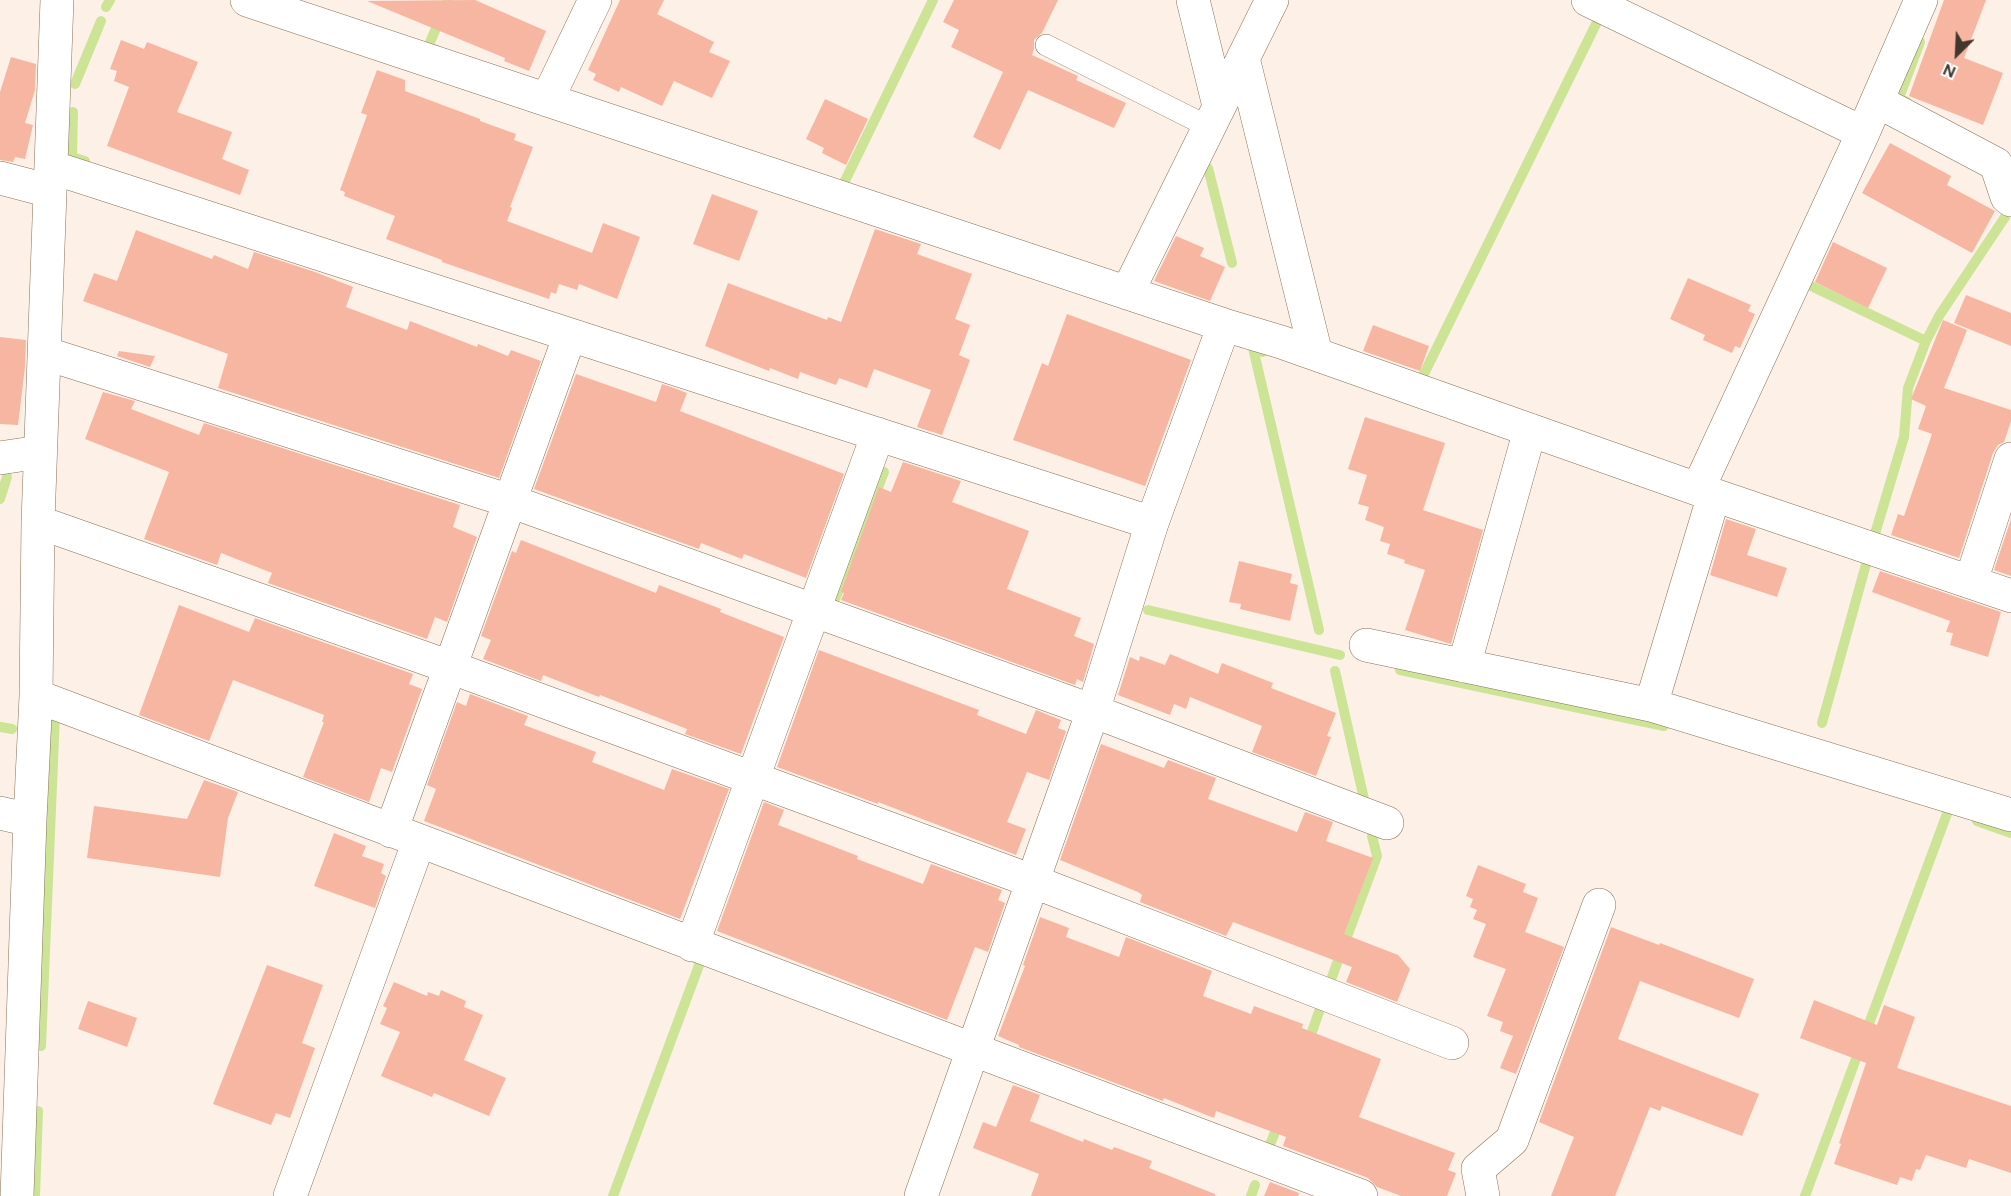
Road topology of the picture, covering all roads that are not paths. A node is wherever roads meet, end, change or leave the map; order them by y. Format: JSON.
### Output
{"nodes":[{"id":1,"x":57,"y":0,"type":"edge"},
{"id":2,"x":248,"y":0,"type":"edge"},
{"id":3,"x":595,"y":0,"type":"edge"},
{"id":4,"x":1193,"y":0,"type":"edge"},
{"id":5,"x":1272,"y":0,"type":"edge"},
{"id":6,"x":1588,"y":0,"type":"edge"},
{"id":7,"x":1921,"y":0,"type":"edge"},
{"id":8,"x":1046,"y":45,"type":"dead end"},
{"id":9,"x":1243,"y":58,"type":"junction"},
{"id":10,"x":547,"y":100,"type":"junction"},
{"id":11,"x":1877,"y":101,"type":"junction"},
{"id":12,"x":1214,"y":116,"type":"junction"},
{"id":13,"x":1863,"y":133,"type":"junction"},
{"id":14,"x":0,"y":178,"type":"edge"},
{"id":15,"x":50,"y":179,"type":"junction"},
{"id":16,"x":2011,"y":200,"type":"edge"},
{"id":17,"x":1127,"y":293,"type":"junction"},
{"id":18,"x":1224,"y":325,"type":"junction"},
{"id":19,"x":570,"y":335,"type":"junction"},
{"id":20,"x":44,"y":353,"type":"junction"},
{"id":21,"x":1316,"y":354,"type":"junction"},
{"id":22,"x":1530,"y":430,"type":"junction"},
{"id":23,"x":878,"y":434,"type":"junction"},
{"id":24,"x":40,"y":452,"type":"junction"},
{"id":25,"x":0,"y":458,"type":"edge"},
{"id":26,"x":2011,"y":459,"type":"edge"},
{"id":27,"x":1706,"y":492,"type":"junction"},
{"id":28,"x":510,"y":501,"type":"junction"},
{"id":29,"x":38,"y":522,"type":"junction"},
{"id":30,"x":1152,"y":523,"type":"junction"},
{"id":31,"x":1971,"y":581,"type":"junction"},
{"id":32,"x":2011,"y":596,"type":"edge"},
{"id":33,"x":814,"y":610,"type":"junction"},
{"id":34,"x":1366,"y":645,"type":"dead end"},
{"id":35,"x":1464,"y":666,"type":"junction"},
{"id":36,"x":450,"y":667,"type":"junction"},
{"id":37,"x":36,"y":696,"type":"junction"},
{"id":38,"x":1652,"y":705,"type":"junction"},
{"id":39,"x":1093,"y":711,"type":"junction"},
{"id":40,"x":753,"y":779,"type":"junction"},
{"id":41,"x":2011,"y":815,"type":"edge"},
{"id":42,"x":15,"y":816,"type":"edge"},
{"id":43,"x":1387,"y":824,"type":"dead end"},
{"id":44,"x":405,"y":836,"type":"junction"},
{"id":45,"x":1032,"y":881,"type":"junction"},
{"id":46,"x":1599,"y":905,"type":"dead end"},
{"id":47,"x":692,"y":945,"type":"junction"},
{"id":48,"x":1452,"y":1043,"type":"dead end"},
{"id":49,"x":974,"y":1049,"type":"junction"},
{"id":50,"x":17,"y":1196,"type":"edge"},
{"id":51,"x":290,"y":1196,"type":"edge"},
{"id":52,"x":921,"y":1196,"type":"edge"},
{"id":53,"x":1361,"y":1196,"type":"edge"},
{"id":54,"x":1483,"y":1196,"type":"edge"}],
"edges":[{"from":1,"to":15,"type":"street"},
{"from":2,"to":10,"type":"street"},
{"from":3,"to":10,"type":"street"},
{"from":4,"to":12,"type":"street"},
{"from":5,"to":9,"type":"street"},
{"from":6,"to":13,"type":"street"},
{"from":7,"to":11,"type":"street"},
{"from":8,"to":12,"type":"lane"},
{"from":9,"to":12,"type":"street"},
{"from":9,"to":21,"type":"street"},
{"from":10,"to":17,"type":"street"},
{"from":11,"to":13,"type":"street"},
{"from":11,"to":16,"type":"street"},
{"from":12,"to":17,"type":"street"},
{"from":13,"to":27,"type":"street"},
{"from":14,"to":15,"type":"street"},
{"from":15,"to":19,"type":"street"},
{"from":15,"to":20,"type":"street"},
{"from":17,"to":18,"type":"street"},
{"from":18,"to":21,"type":"street"},
{"from":18,"to":30,"type":"street"},
{"from":19,"to":23,"type":"street"},
{"from":19,"to":28,"type":"street"},
{"from":20,"to":24,"type":"street"},
{"from":20,"to":28,"type":"street"},
{"from":21,"to":22,"type":"street"},
{"from":22,"to":27,"type":"street"},
{"from":22,"to":35,"type":"street"},
{"from":23,"to":30,"type":"street"},
{"from":23,"to":33,"type":"street"},
{"from":24,"to":25,"type":"street"},
{"from":24,"to":29,"type":"street"},
{"from":26,"to":31,"type":"street"},
{"from":27,"to":31,"type":"street"},
{"from":27,"to":38,"type":"street"},
{"from":28,"to":33,"type":"street"},
{"from":28,"to":36,"type":"street"},
{"from":29,"to":36,"type":"street"},
{"from":29,"to":37,"type":"street"},
{"from":30,"to":39,"type":"street"},
{"from":31,"to":32,"type":"street"},
{"from":33,"to":39,"type":"street"},
{"from":33,"to":40,"type":"street"},
{"from":34,"to":35,"type":"street"},
{"from":35,"to":38,"type":"street"},
{"from":36,"to":40,"type":"street"},
{"from":36,"to":44,"type":"street"},
{"from":37,"to":42,"type":"street"},
{"from":37,"to":44,"type":"street"},
{"from":38,"to":41,"type":"street"},
{"from":39,"to":43,"type":"street"},
{"from":39,"to":45,"type":"street"},
{"from":40,"to":45,"type":"street"},
{"from":40,"to":47,"type":"street"},
{"from":42,"to":50,"type":"street"},
{"from":44,"to":47,"type":"street"},
{"from":44,"to":51,"type":"street"},
{"from":45,"to":48,"type":"street"},
{"from":45,"to":49,"type":"street"},
{"from":46,"to":54,"type":"street"},
{"from":47,"to":49,"type":"street"},
{"from":49,"to":52,"type":"street"},
{"from":49,"to":53,"type":"street"}]}
